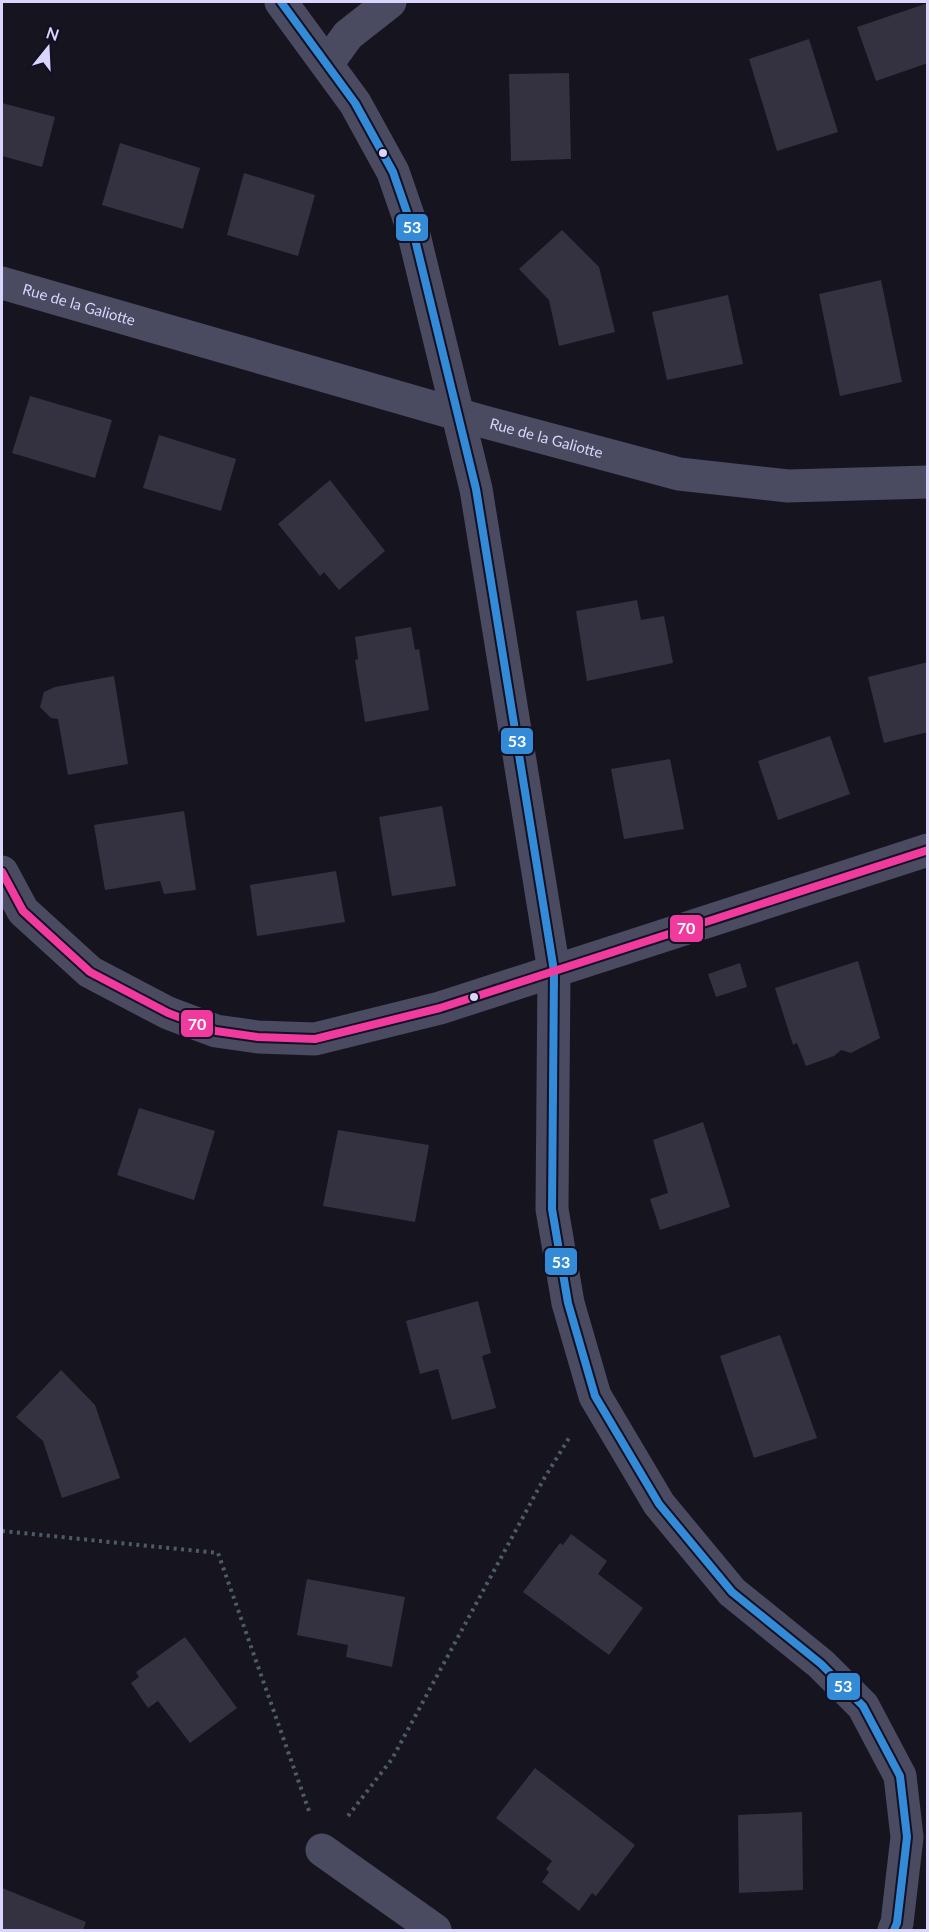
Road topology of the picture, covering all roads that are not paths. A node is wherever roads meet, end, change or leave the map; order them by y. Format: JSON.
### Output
{"nodes":[{"id":1,"x":390,"y":2,"type":"edge"},
{"id":2,"x":291,"y":5,"type":"edge"},
{"id":3,"x":327,"y":64,"type":"junction"},
{"id":4,"x":2,"y":283,"type":"edge"},
{"id":5,"x":456,"y":413,"type":"junction"},
{"id":6,"x":927,"y":482,"type":"edge"},
{"id":7,"x":927,"y":850,"type":"edge"},
{"id":8,"x":2,"y":872,"type":"edge"},
{"id":9,"x":554,"y":971,"type":"junction"},
{"id":10,"x":322,"y":1850,"type":"road end"},
{"id":11,"x":435,"y":1930,"type":"edge"},
{"id":12,"x":894,"y":1930,"type":"edge"}],
"edges":[{"from":1,"to":3,"type":"street"},
{"from":2,"to":3,"type":"street"},
{"from":3,"to":5,"type":"street"},
{"from":4,"to":5,"type":"street","name":"Rue de la Galiotte"},
{"from":5,"to":6,"type":"street","name":"Rue de la Galiotte"},
{"from":5,"to":9,"type":"street"},
{"from":7,"to":9,"type":"street"},
{"from":8,"to":9,"type":"street"},
{"from":9,"to":12,"type":"street"},
{"from":10,"to":11,"type":"street"}]}
